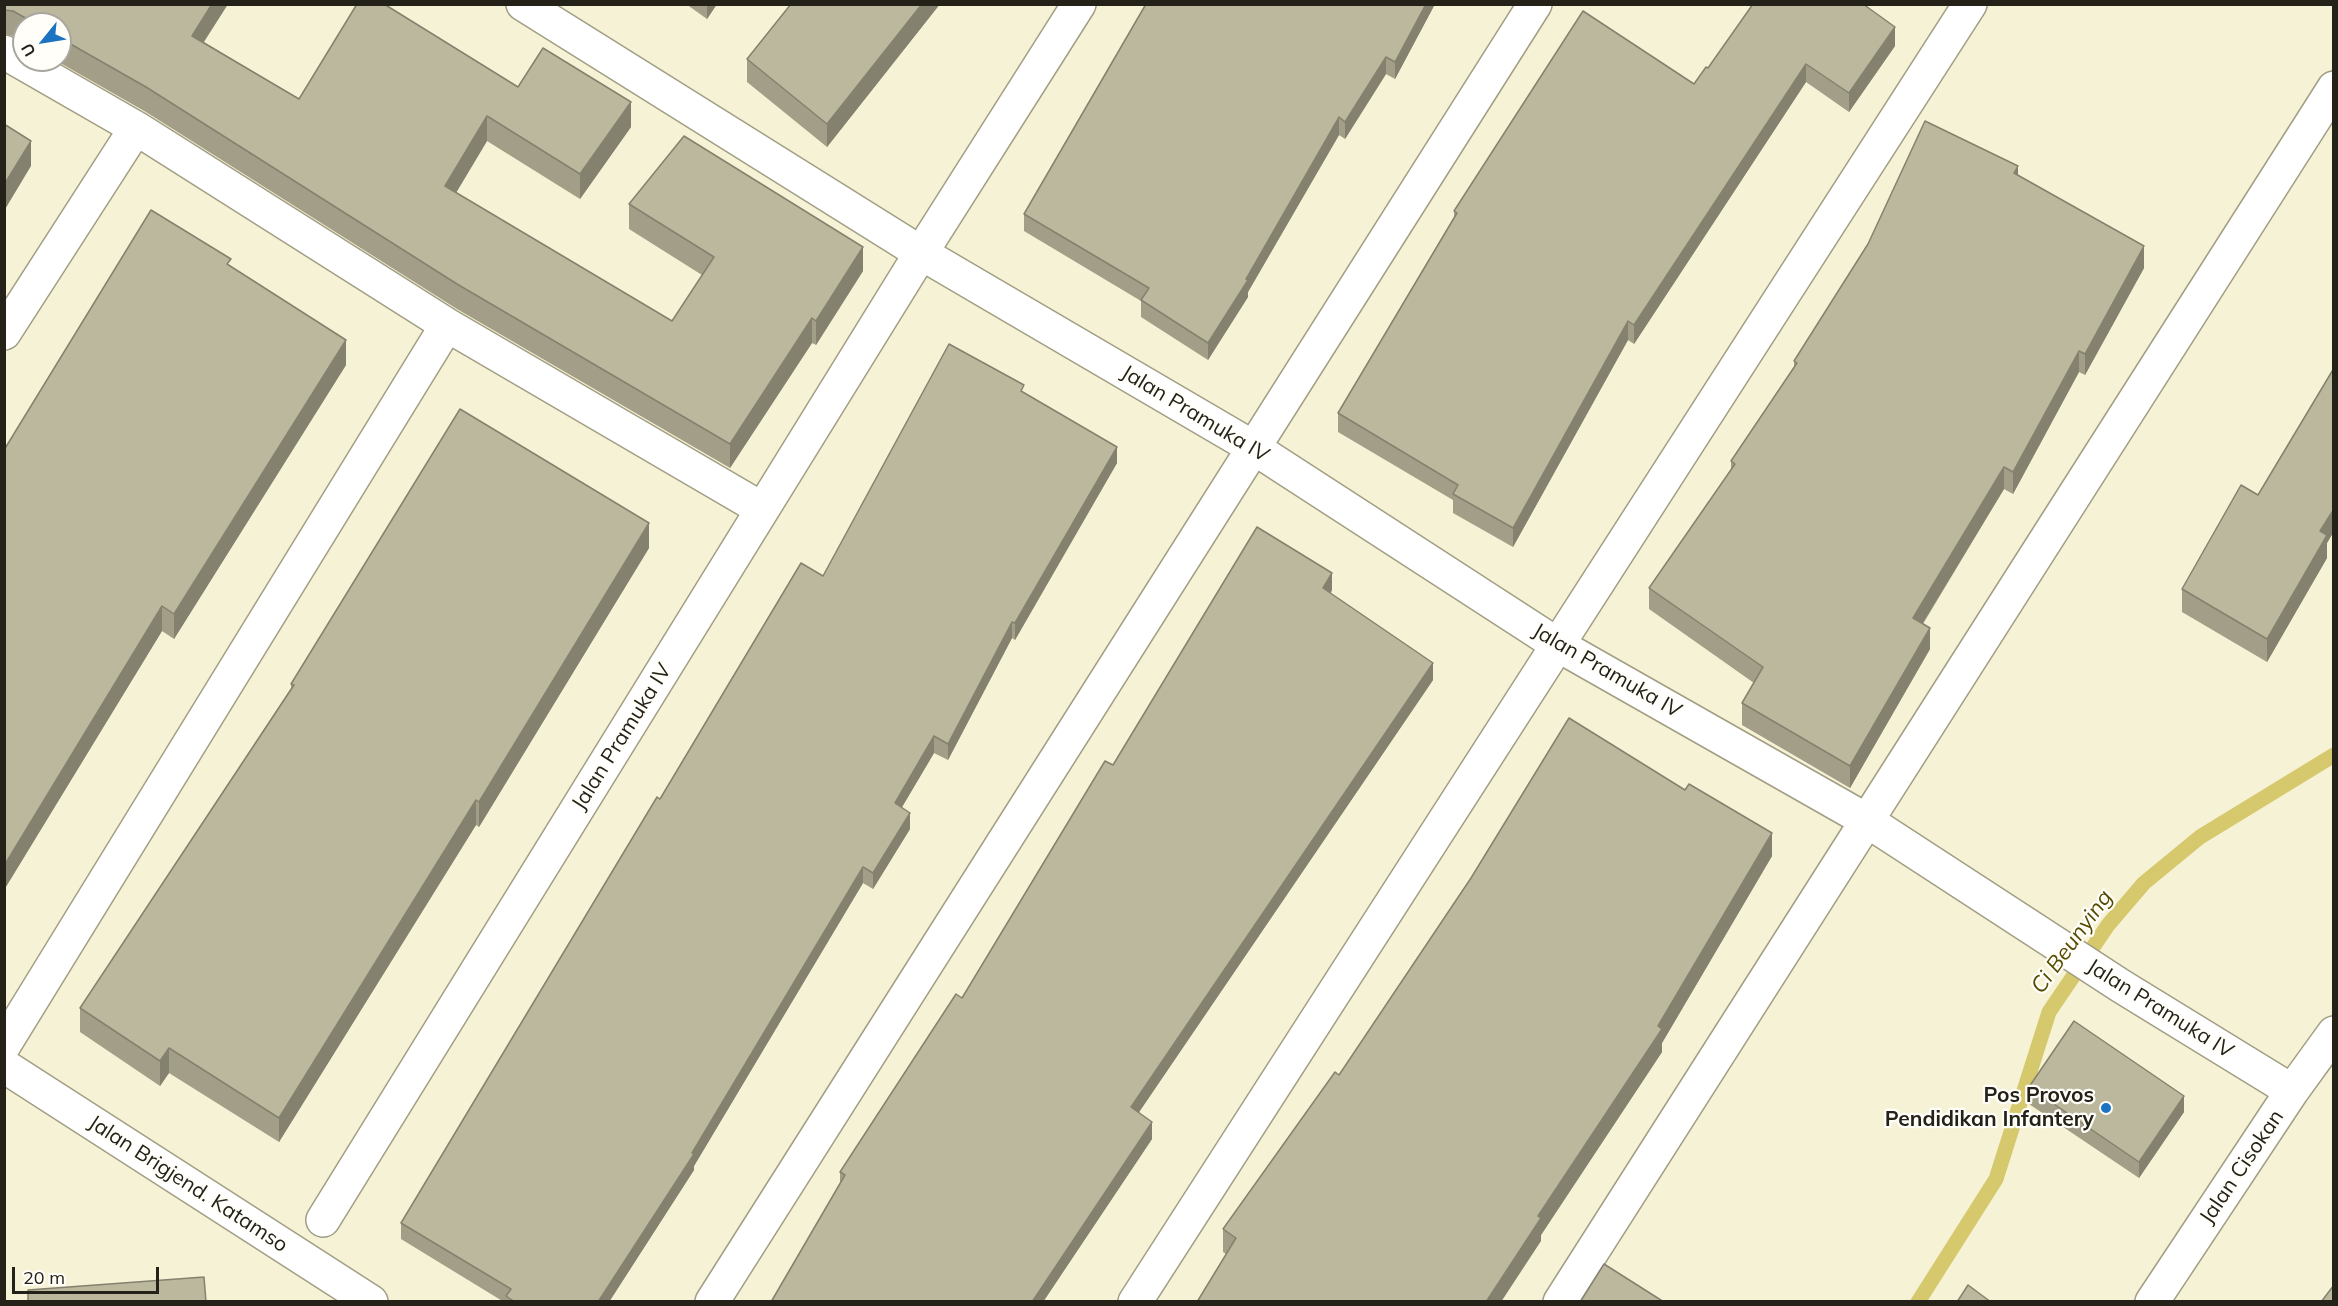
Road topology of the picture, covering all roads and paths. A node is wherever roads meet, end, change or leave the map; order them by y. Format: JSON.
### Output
{"nodes":[{"id":1,"x":523,"y":4,"type":"edge"},
{"id":2,"x":1079,"y":4,"type":"edge"},
{"id":3,"x":1535,"y":4,"type":"edge"},
{"id":4,"x":1970,"y":4,"type":"edge"},
{"id":5,"x":4,"y":52,"type":"edge"},
{"id":6,"x":2334,"y":88,"type":"edge"},
{"id":7,"x":136,"y":128,"type":"junction"},
{"id":8,"x":921,"y":253,"type":"junction"},
{"id":9,"x":447,"y":325,"type":"junction"},
{"id":10,"x":4,"y":333,"type":"edge"},
{"id":11,"x":1254,"y":448,"type":"junction"},
{"id":12,"x":762,"y":509,"type":"junction"},
{"id":13,"x":1558,"y":645,"type":"junction"},
{"id":14,"x":1866,"y":820,"type":"junction"},
{"id":15,"x":2334,"y":1033,"type":"edge"},
{"id":16,"x":4,"y":1045,"type":"edge"},
{"id":17,"x":4,"y":1066,"type":"edge"},
{"id":18,"x":2292,"y":1091,"type":"junction"},
{"id":19,"x":323,"y":1220,"type":"dead end"},
{"id":20,"x":370,"y":1302,"type":"edge"},
{"id":21,"x":712,"y":1302,"type":"edge"},
{"id":22,"x":1135,"y":1302,"type":"edge"},
{"id":23,"x":1560,"y":1302,"type":"edge"},
{"id":24,"x":2152,"y":1302,"type":"edge"}],
"edges":[{"from":1,"to":8,"type":"street"},
{"from":2,"to":8,"type":"street","name":"Jalan Pramuka IV"},
{"from":3,"to":11,"type":"street"},
{"from":4,"to":13,"type":"street"},
{"from":5,"to":7,"type":"street"},
{"from":6,"to":14,"type":"street"},
{"from":7,"to":9,"type":"street"},
{"from":7,"to":10,"type":"street"},
{"from":8,"to":11,"type":"street","name":"Jalan Pramuka IV"},
{"from":8,"to":12,"type":"street","name":"Jalan Pramuka IV"},
{"from":9,"to":12,"type":"street"},
{"from":9,"to":16,"type":"street"},
{"from":11,"to":13,"type":"street","name":"Jalan Pramuka IV"},
{"from":11,"to":21,"type":"street"},
{"from":12,"to":19,"type":"street","name":"Jalan Pramuka IV"},
{"from":13,"to":14,"type":"street","name":"Jalan Pramuka IV"},
{"from":13,"to":22,"type":"street"},
{"from":14,"to":18,"type":"street","name":"Jalan Pramuka IV"},
{"from":14,"to":23,"type":"street"},
{"from":15,"to":18,"type":"street","name":"Jalan Cisokan"},
{"from":17,"to":20,"type":"street","name":"Jalan Brigjend. Katamso"},
{"from":18,"to":24,"type":"street","name":"Jalan Cisokan"}]}
